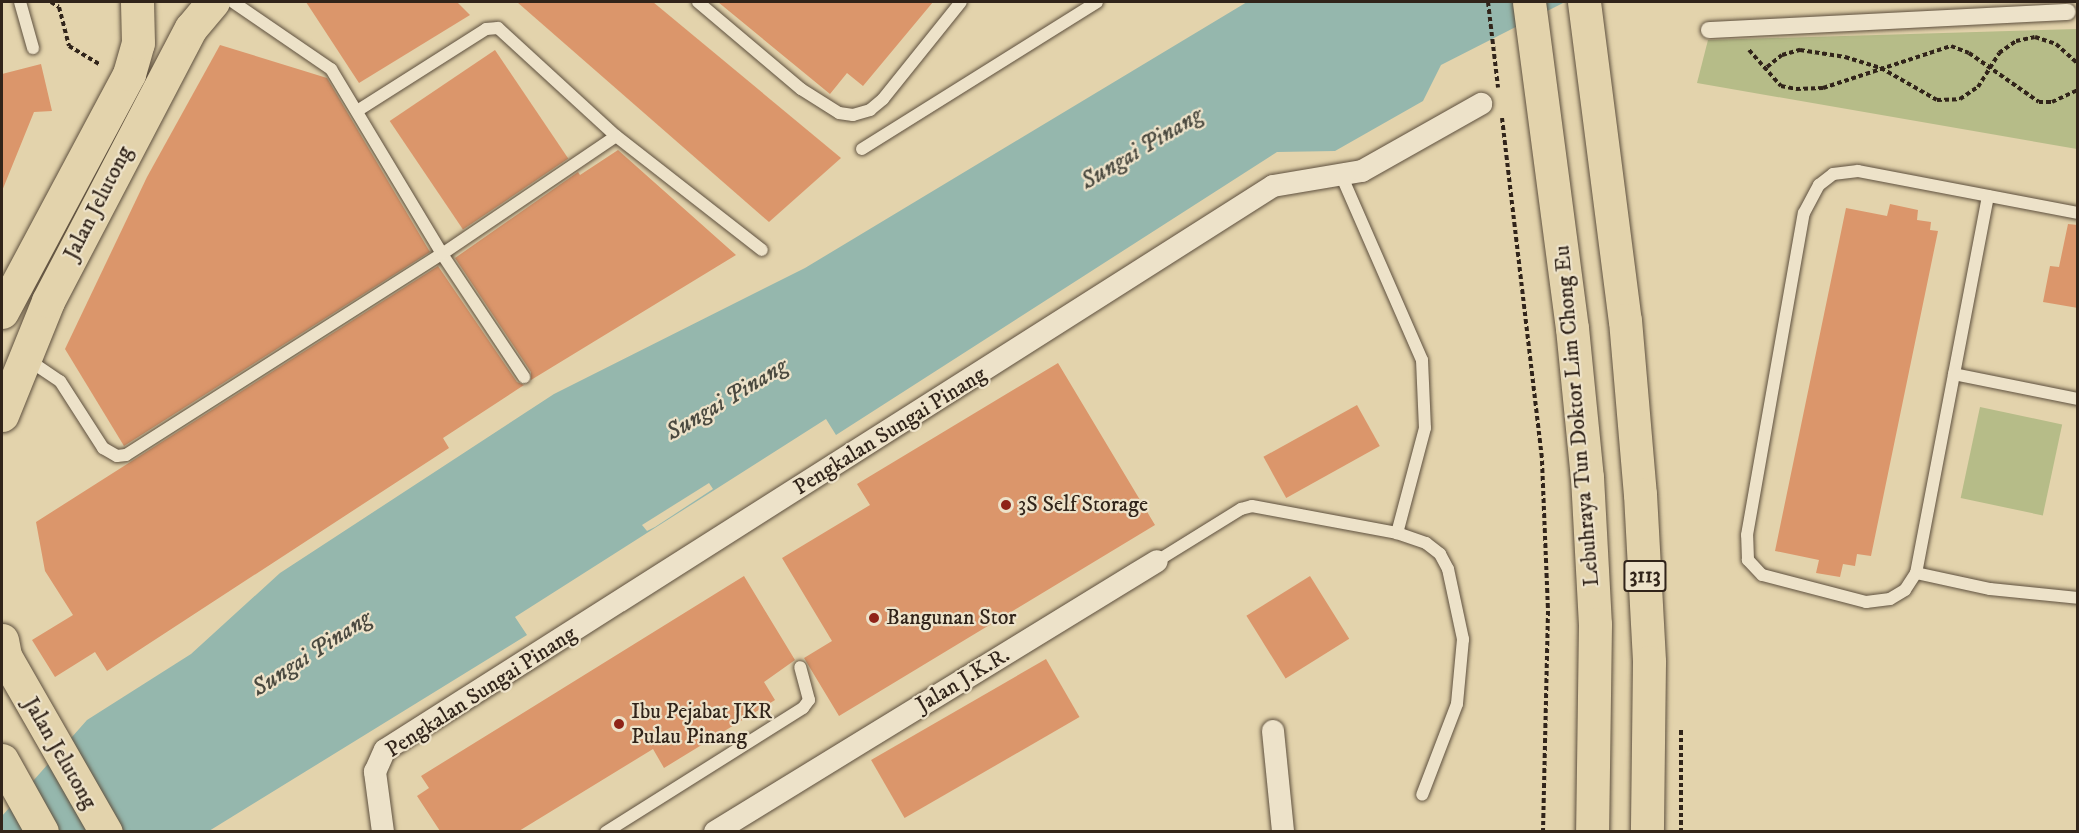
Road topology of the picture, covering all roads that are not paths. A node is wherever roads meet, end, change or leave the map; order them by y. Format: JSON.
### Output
{"nodes":[{"id":1,"x":20,"y":2,"type":"edge"},
{"id":2,"x":137,"y":2,"type":"edge"},
{"id":3,"x":213,"y":2,"type":"edge"},
{"id":4,"x":233,"y":2,"type":"edge"},
{"id":5,"x":698,"y":2,"type":"edge"},
{"id":6,"x":961,"y":2,"type":"edge"},
{"id":7,"x":1097,"y":2,"type":"edge"},
{"id":8,"x":1529,"y":2,"type":"edge"},
{"id":9,"x":1584,"y":2,"type":"edge"},
{"id":10,"x":2068,"y":12,"type":"dead end"},
{"id":11,"x":1709,"y":30,"type":"dead end"},
{"id":12,"x":33,"y":48,"type":"dead end"},
{"id":13,"x":1493,"y":101,"type":"road end"},
{"id":14,"x":357,"y":111,"type":"junction"},
{"id":15,"x":616,"y":136,"type":"junction"},
{"id":16,"x":862,"y":149,"type":"dead end"},
{"id":17,"x":1342,"y":177,"type":"junction"},
{"id":18,"x":1988,"y":196,"type":"junction"},
{"id":19,"x":2078,"y":213,"type":"edge"},
{"id":20,"x":762,"y":250,"type":"dead end"},
{"id":21,"x":442,"y":254,"type":"junction"},
{"id":22,"x":2,"y":312,"type":"edge"},
{"id":23,"x":23,"y":357,"type":"junction"},
{"id":24,"x":1954,"y":374,"type":"junction"},
{"id":25,"x":524,"y":377,"type":"dead end"},
{"id":26,"x":2078,"y":399,"type":"edge"},
{"id":27,"x":2,"y":415,"type":"edge"},
{"id":28,"x":1397,"y":533,"type":"junction"},
{"id":29,"x":1157,"y":561,"type":"joint"},
{"id":30,"x":1916,"y":573,"type":"junction"},
{"id":31,"x":2078,"y":598,"type":"edge"},
{"id":32,"x":2,"y":640,"type":"edge"},
{"id":33,"x":800,"y":667,"type":"dead end"},
{"id":34,"x":1273,"y":731,"type":"dead end"},
{"id":35,"x":2,"y":760,"type":"edge"},
{"id":36,"x":1422,"y":795,"type":"dead end"},
{"id":37,"x":42,"y":831,"type":"edge"},
{"id":38,"x":106,"y":831,"type":"edge"},
{"id":39,"x":383,"y":831,"type":"edge"},
{"id":40,"x":606,"y":831,"type":"edge"},
{"id":41,"x":715,"y":831,"type":"edge"},
{"id":42,"x":1283,"y":831,"type":"edge"},
{"id":43,"x":1592,"y":831,"type":"edge"},
{"id":44,"x":1647,"y":831,"type":"edge"}],
"edges":[{"from":1,"to":12,"type":"lane"},
{"from":2,"to":22,"type":"main road","name":"Jalan Jelutong"},
{"from":3,"to":23,"type":"main road","name":"Jalan Jelutong"},
{"from":4,"to":14,"type":"lane"},
{"from":5,"to":6,"type":"lane"},
{"from":7,"to":16,"type":"lane"},
{"from":8,"to":43,"type":"main road","name":"Lebuhraya Tun Doktor Lim Chong Eu","number":"3113"},
{"from":9,"to":44,"type":"main road","number":"3113"},
{"from":10,"to":11,"type":"street"},
{"from":13,"to":17,"type":"street","name":"Pengkalan Sungai Pinang"},
{"from":14,"to":15,"type":"lane"},
{"from":14,"to":21,"type":"lane"},
{"from":15,"to":20,"type":"lane"},
{"from":15,"to":21,"type":"lane"},
{"from":17,"to":28,"type":"lane"},
{"from":17,"to":39,"type":"street","name":"Pengkalan Sungai Pinang"},
{"from":18,"to":19,"type":"lane"},
{"from":18,"to":24,"type":"lane"},
{"from":18,"to":30,"type":"lane"},
{"from":21,"to":23,"type":"lane"},
{"from":21,"to":25,"type":"lane"},
{"from":23,"to":27,"type":"main road","name":"Jalan Jelutong"},
{"from":24,"to":26,"type":"lane"},
{"from":24,"to":30,"type":"lane"},
{"from":28,"to":29,"type":"lane","name":"Jalan J.K.R."},
{"from":28,"to":36,"type":"lane"},
{"from":29,"to":41,"type":"street","name":"Jalan J.K.R."},
{"from":30,"to":31,"type":"lane"},
{"from":32,"to":38,"type":"main road","name":"Jalan Jelutong"},
{"from":33,"to":40,"type":"lane"},
{"from":34,"to":42,"type":"street"},
{"from":35,"to":37,"type":"main road"}]}
